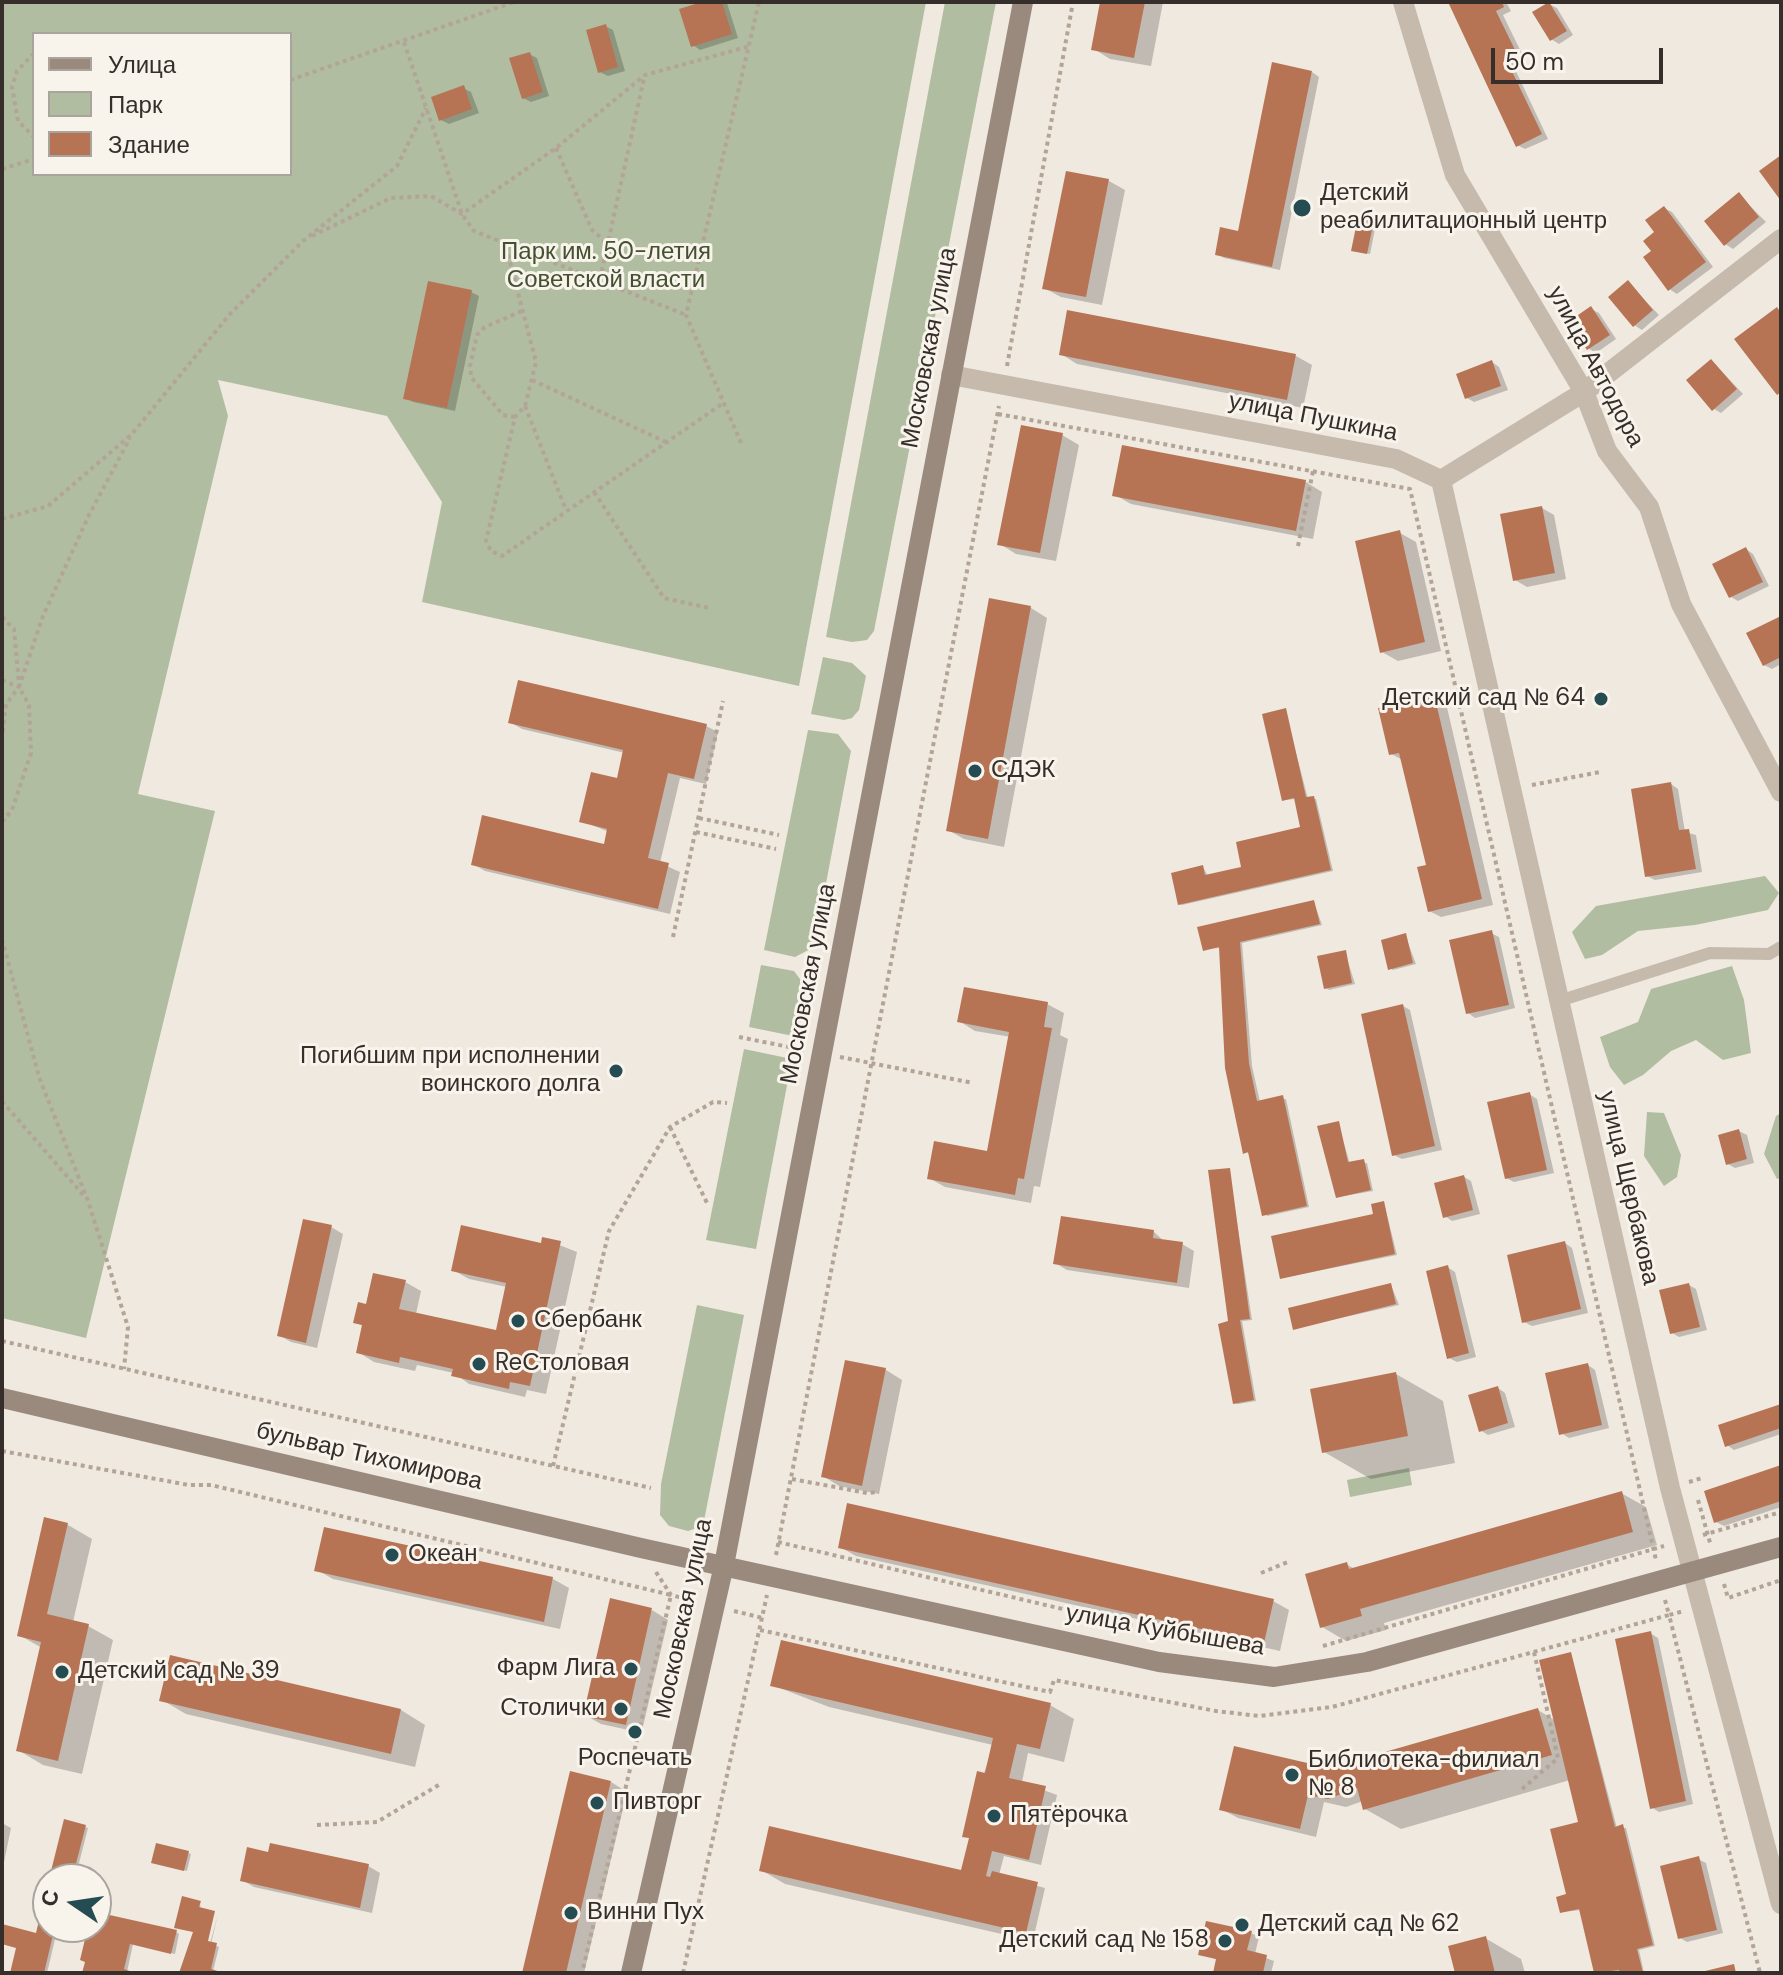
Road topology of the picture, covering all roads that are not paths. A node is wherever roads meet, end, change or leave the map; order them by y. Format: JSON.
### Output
{"nodes":[{"id":1,"x":1023,"y":2,"type":"edge"},
{"id":2,"x":1403,"y":2,"type":"edge"},
{"id":3,"x":1781,"y":239,"type":"edge"},
{"id":4,"x":951,"y":375,"type":"junction"},
{"id":5,"x":1584,"y":392,"type":"junction"},
{"id":6,"x":1441,"y":480,"type":"junction"},
{"id":7,"x":1781,"y":792,"type":"edge"},
{"id":8,"x":1781,"y":947,"type":"edge"},
{"id":9,"x":1559,"y":1001,"type":"junction"},
{"id":10,"x":2,"y":1398,"type":"edge"},
{"id":11,"x":1781,"y":1547,"type":"edge"},
{"id":12,"x":724,"y":1565,"type":"junction"},
{"id":13,"x":1693,"y":1573,"type":"junction"},
{"id":14,"x":1781,"y":1904,"type":"edge"},
{"id":15,"x":631,"y":1973,"type":"edge"}],
"edges":[{"from":1,"to":4,"type":"main road","name":"Московская улица"},
{"from":2,"to":5,"type":"street","name":"улица Автодора"},
{"from":3,"to":5,"type":"street"},
{"from":4,"to":6,"type":"street","name":"улица Пушкина"},
{"from":4,"to":12,"type":"main road","name":"Московская улица"},
{"from":5,"to":6,"type":"street"},
{"from":5,"to":7,"type":"street","name":"улица Автодора"},
{"from":6,"to":9,"type":"street","name":"улица Щербакова"},
{"from":8,"to":9,"type":"lane"},
{"from":9,"to":13,"type":"street","name":"улица Щербакова"},
{"from":10,"to":12,"type":"main road","name":"бульвар Тихомирова"},
{"from":11,"to":13,"type":"main road","name":"улица Куйбышева"},
{"from":12,"to":13,"type":"main road","name":"улица Куйбышева"},
{"from":12,"to":15,"type":"main road","name":"Московская улица"},
{"from":13,"to":14,"type":"street","name":"улица Щербакова"}]}
